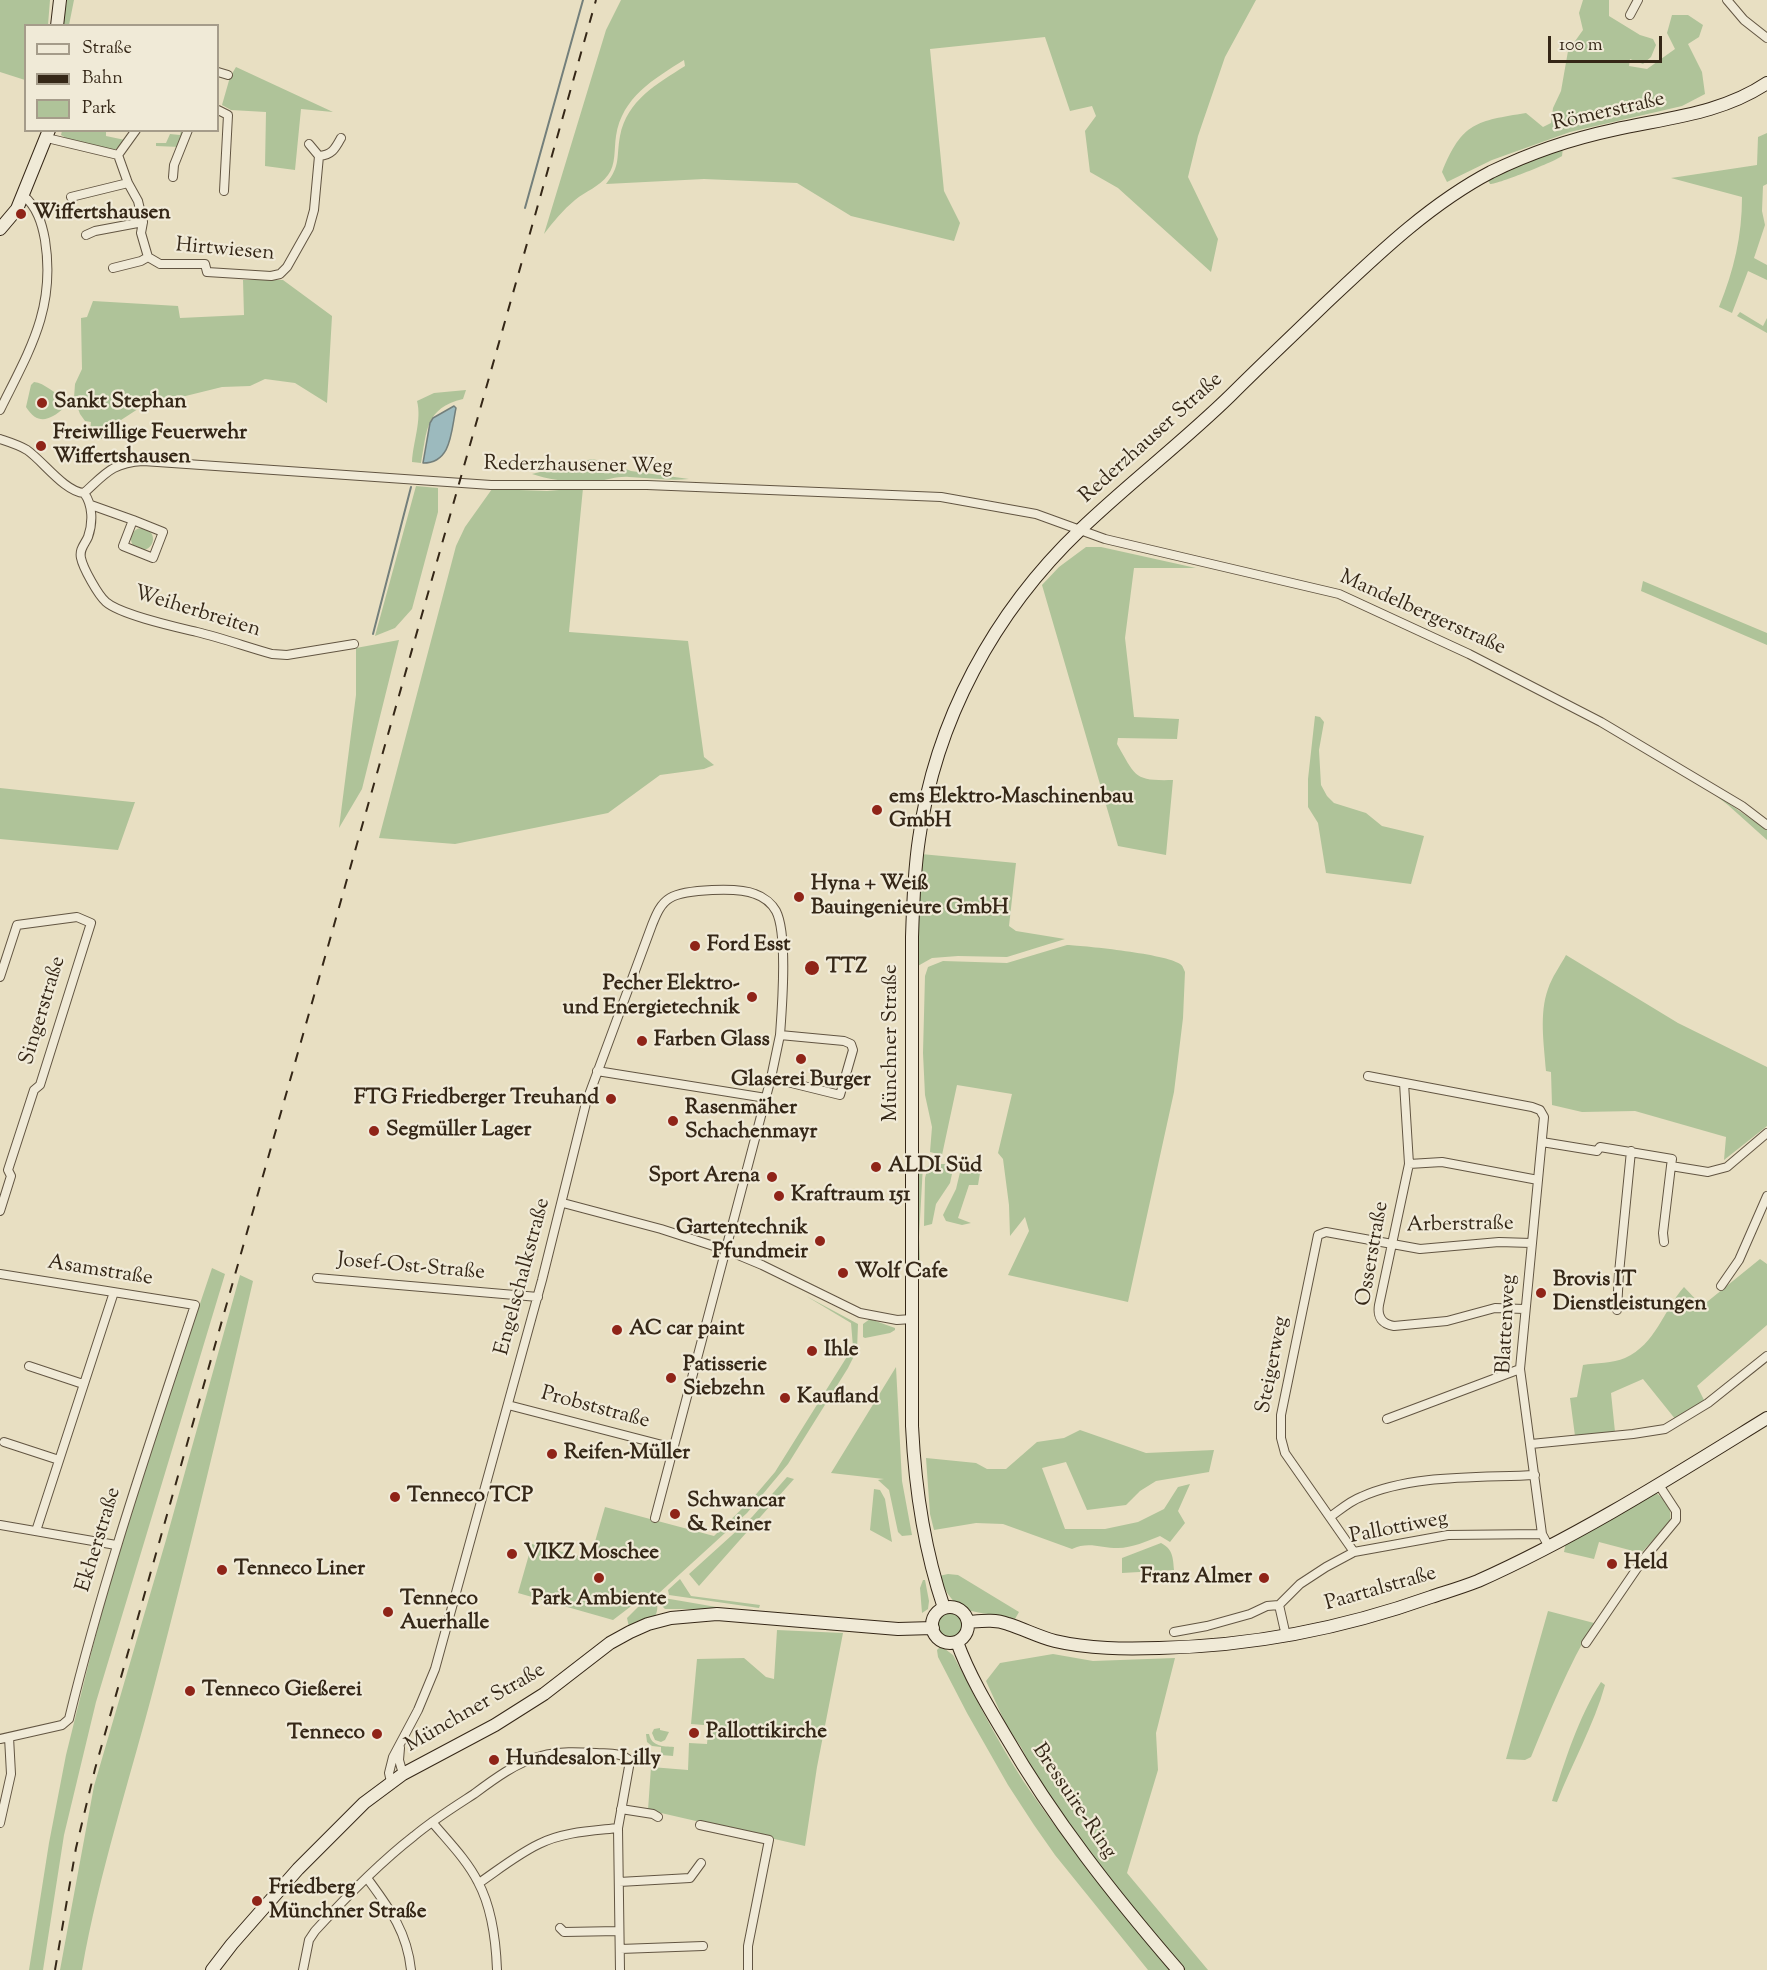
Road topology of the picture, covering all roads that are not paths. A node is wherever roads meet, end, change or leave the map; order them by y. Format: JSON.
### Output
{"nodes":[{"id":1,"x":60,"y":0,"type":"edge"},
{"id":2,"x":1638,"y":0,"type":"edge"},
{"id":3,"x":1727,"y":0,"type":"edge"},
{"id":4,"x":1630,"y":15,"type":"dead end"},
{"id":5,"x":57,"y":24,"type":"edge"},
{"id":6,"x":1767,"y":38,"type":"edge"},
{"id":7,"x":219,"y":72,"type":"edge"},
{"id":8,"x":228,"y":75,"type":"dead end"},
{"id":9,"x":1767,"y":83,"type":"edge"},
{"id":10,"x":219,"y":110,"type":"edge"},
{"id":11,"x":134,"y":132,"type":"edge"},
{"id":12,"x":187,"y":132,"type":"edge"},
{"id":13,"x":48,"y":134,"type":"edge"},
{"id":14,"x":341,"y":138,"type":"dead end"},
{"id":15,"x":309,"y":144,"type":"dead end"},
{"id":16,"x":118,"y":155,"type":"junction"},
{"id":17,"x":319,"y":156,"type":"junction"},
{"id":18,"x":172,"y":177,"type":"dead end"},
{"id":19,"x":128,"y":183,"type":"junction"},
{"id":20,"x":1463,"y":189,"type":"joint"},
{"id":21,"x":224,"y":190,"type":"dead end"},
{"id":22,"x":23,"y":195,"type":"junction"},
{"id":23,"x":71,"y":197,"type":"dead end"},
{"id":24,"x":143,"y":222,"type":"junction"},
{"id":25,"x":0,"y":229,"type":"edge"},
{"id":26,"x":86,"y":235,"type":"dead end"},
{"id":27,"x":148,"y":257,"type":"junction"},
{"id":28,"x":113,"y":268,"type":"dead end"},
{"id":29,"x":0,"y":410,"type":"edge"},
{"id":30,"x":0,"y":439,"type":"edge"},
{"id":31,"x":84,"y":493,"type":"junction"},
{"id":32,"x":91,"y":505,"type":"junction"},
{"id":33,"x":133,"y":520,"type":"junction"},
{"id":34,"x":1079,"y":531,"type":"junction"},
{"id":35,"x":354,"y":644,"type":"dead end"},
{"id":36,"x":934,"y":769,"type":"joint"},
{"id":37,"x":1767,"y":825,"type":"edge"},
{"id":38,"x":747,"y":891,"type":"joint"},
{"id":39,"x":0,"y":977,"type":"edge"},
{"id":40,"x":780,"y":1035,"type":"junction"},
{"id":41,"x":597,"y":1071,"type":"junction"},
{"id":42,"x":1368,"y":1076,"type":"dead end"},
{"id":43,"x":771,"y":1078,"type":"junction"},
{"id":44,"x":1404,"y":1083,"type":"junction"},
{"id":45,"x":766,"y":1098,"type":"junction"},
{"id":46,"x":1765,"y":1137,"type":"edge"},
{"id":47,"x":1542,"y":1142,"type":"junction"},
{"id":48,"x":1631,"y":1151,"type":"junction"},
{"id":49,"x":1409,"y":1164,"type":"junction"},
{"id":50,"x":1671,"y":1166,"type":"junction"},
{"id":51,"x":0,"y":1175,"type":"edge"},
{"id":52,"x":11,"y":1176,"type":"junction"},
{"id":53,"x":1538,"y":1180,"type":"junction"},
{"id":54,"x":1767,"y":1196,"type":"edge"},
{"id":55,"x":563,"y":1203,"type":"junction"},
{"id":56,"x":0,"y":1211,"type":"edge"},
{"id":57,"x":1318,"y":1235,"type":"joint"},
{"id":58,"x":1664,"y":1242,"type":"dead end"},
{"id":59,"x":1531,"y":1243,"type":"junction"},
{"id":60,"x":1393,"y":1245,"type":"junction"},
{"id":61,"x":726,"y":1250,"type":"junction"},
{"id":62,"x":0,"y":1274,"type":"edge"},
{"id":63,"x":317,"y":1278,"type":"dead end"},
{"id":64,"x":1720,"y":1286,"type":"dead end"},
{"id":65,"x":114,"y":1292,"type":"junction"},
{"id":66,"x":538,"y":1297,"type":"junction"},
{"id":67,"x":195,"y":1305,"type":"joint"},
{"id":68,"x":1524,"y":1309,"type":"junction"},
{"id":69,"x":1617,"y":1310,"type":"dead end"},
{"id":70,"x":912,"y":1319,"type":"junction"},
{"id":71,"x":1767,"y":1356,"type":"edge"},
{"id":72,"x":29,"y":1366,"type":"dead end"},
{"id":73,"x":1520,"y":1369,"type":"junction"},
{"id":74,"x":83,"y":1384,"type":"junction"},
{"id":75,"x":508,"y":1405,"type":"junction"},
{"id":76,"x":1767,"y":1418,"type":"edge"},
{"id":77,"x":1387,"y":1419,"type":"dead end"},
{"id":78,"x":4,"y":1442,"type":"dead end"},
{"id":79,"x":1531,"y":1444,"type":"junction"},
{"id":80,"x":674,"y":1448,"type":"junction"},
{"id":81,"x":59,"y":1460,"type":"junction"},
{"id":82,"x":1535,"y":1475,"type":"junction"},
{"id":83,"x":1659,"y":1485,"type":"junction"},
{"id":84,"x":1330,"y":1517,"type":"junction"},
{"id":85,"x":655,"y":1518,"type":"dead end"},
{"id":86,"x":0,"y":1525,"type":"edge"},
{"id":87,"x":36,"y":1531,"type":"junction"},
{"id":88,"x":1542,"y":1534,"type":"junction"},
{"id":89,"x":116,"y":1545,"type":"junction"},
{"id":90,"x":1549,"y":1547,"type":"junction"},
{"id":91,"x":1354,"y":1552,"type":"junction"},
{"id":92,"x":1279,"y":1605,"type":"junction"},
{"id":93,"x":944,"y":1608,"type":"junction"},
{"id":94,"x":968,"y":1622,"type":"junction"},
{"id":95,"x":933,"y":1628,"type":"junction"},
{"id":96,"x":1174,"y":1632,"type":"dead end"},
{"id":97,"x":1286,"y":1636,"type":"junction"},
{"id":98,"x":957,"y":1642,"type":"junction"},
{"id":99,"x":1586,"y":1643,"type":"dead end"},
{"id":100,"x":5,"y":1738,"type":"edge"},
{"id":101,"x":400,"y":1746,"type":"junction"},
{"id":102,"x":403,"y":1774,"type":"junction"},
{"id":103,"x":391,"y":1782,"type":"junction"},
{"id":104,"x":621,"y":1809,"type":"junction"},
{"id":105,"x":658,"y":1817,"type":"dead end"},
{"id":106,"x":432,"y":1822,"type":"junction"},
{"id":107,"x":0,"y":1823,"type":"edge"},
{"id":108,"x":700,"y":1825,"type":"dead end"},
{"id":109,"x":618,"y":1828,"type":"junction"},
{"id":110,"x":700,"y":1863,"type":"dead end"},
{"id":111,"x":367,"y":1878,"type":"junction"},
{"id":112,"x":619,"y":1882,"type":"junction"},
{"id":113,"x":479,"y":1883,"type":"junction"},
{"id":114,"x":560,"y":1928,"type":"dead end"},
{"id":115,"x":620,"y":1931,"type":"junction"},
{"id":116,"x":703,"y":1946,"type":"dead end"},
{"id":117,"x":620,"y":1949,"type":"junction"},
{"id":118,"x":212,"y":1970,"type":"edge"},
{"id":119,"x":303,"y":1970,"type":"edge"},
{"id":120,"x":411,"y":1970,"type":"edge"},
{"id":121,"x":497,"y":1970,"type":"edge"},
{"id":122,"x":620,"y":1970,"type":"edge"},
{"id":123,"x":748,"y":1970,"type":"edge"},
{"id":124,"x":1178,"y":1970,"type":"edge"}],
"edges":[{"from":1,"to":5,"type":"main road"},
{"from":2,"to":4,"type":"street"},
{"from":3,"to":6,"type":"street"},
{"from":7,"to":8,"type":"street"},
{"from":9,"to":20,"type":"main road","name":"Römerstraße"},
{"from":10,"to":21,"type":"street"},
{"from":11,"to":16,"type":"street"},
{"from":12,"to":18,"type":"street"},
{"from":13,"to":16,"type":"street"},
{"from":13,"to":22,"type":"main road"},
{"from":14,"to":17,"type":"street"},
{"from":15,"to":17,"type":"street"},
{"from":16,"to":19,"type":"street","name":"Hirtwiesen"},
{"from":17,"to":27,"type":"street","name":"Hirtwiesen"},
{"from":19,"to":23,"type":"street"},
{"from":19,"to":24,"type":"street","name":"Hirtwiesen"},
{"from":20,"to":34,"type":"main road","name":"Rederzhauser Straße"},
{"from":22,"to":25,"type":"main road"},
{"from":22,"to":29,"type":"street"},
{"from":24,"to":26,"type":"street"},
{"from":24,"to":27,"type":"street","name":"Hirtwiesen"},
{"from":27,"to":28,"type":"street","name":"Hirtwiesen"},
{"from":30,"to":31,"type":"street"},
{"from":31,"to":32,"type":"street"},
{"from":31,"to":34,"type":"street","name":"Rederzhausener Weg"},
{"from":32,"to":33,"type":"street"},
{"from":32,"to":35,"type":"street","name":"Weiherbreiten"},
{"from":33,"to":33,"type":"street"},
{"from":34,"to":36,"type":"main road","name":"Rederzhauser Straße"},
{"from":34,"to":37,"type":"street","name":"Mandelbergerstraße"},
{"from":36,"to":70,"type":"main road","name":"Münchner Straße"},
{"from":38,"to":40,"type":"street","name":"Probststraße"},
{"from":38,"to":41,"type":"street","name":"Engelschalkstraße"},
{"from":39,"to":52,"type":"street","name":"Singerstraße"},
{"from":40,"to":43,"type":"street","name":"Probststraße"},
{"from":40,"to":43,"type":"street"},
{"from":41,"to":45,"type":"street"},
{"from":41,"to":55,"type":"street","name":"Engelschalkstraße"},
{"from":42,"to":44,"type":"street"},
{"from":43,"to":45,"type":"street","name":"Probststraße"},
{"from":44,"to":47,"type":"street","name":"Blattenweg"},
{"from":44,"to":49,"type":"street","name":"Osserstraße"},
{"from":45,"to":61,"type":"street","name":"Probststraße"},
{"from":46,"to":50,"type":"street"},
{"from":47,"to":48,"type":"street"},
{"from":47,"to":53,"type":"street","name":"Blattenweg"},
{"from":48,"to":50,"type":"street"},
{"from":48,"to":69,"type":"street"},
{"from":49,"to":53,"type":"street"},
{"from":49,"to":60,"type":"street","name":"Osserstraße"},
{"from":50,"to":58,"type":"street"},
{"from":51,"to":52,"type":"street"},
{"from":52,"to":56,"type":"street","name":"Singerstraße"},
{"from":53,"to":59,"type":"street","name":"Blattenweg"},
{"from":54,"to":64,"type":"street"},
{"from":55,"to":61,"type":"street"},
{"from":55,"to":66,"type":"street","name":"Engelschalkstraße"},
{"from":57,"to":60,"type":"street","name":"Arberstraße"},
{"from":57,"to":84,"type":"street","name":"Steigerweg"},
{"from":59,"to":60,"type":"street","name":"Arberstraße"},
{"from":59,"to":68,"type":"street","name":"Blattenweg"},
{"from":60,"to":68,"type":"street","name":"Osserstraße"},
{"from":61,"to":70,"type":"street"},
{"from":61,"to":80,"type":"street","name":"Probststraße"},
{"from":62,"to":65,"type":"street","name":"Asamstraße"},
{"from":63,"to":66,"type":"street","name":"Josef-Ost-Straße"},
{"from":65,"to":67,"type":"street","name":"Asamstraße"},
{"from":65,"to":74,"type":"street"},
{"from":66,"to":75,"type":"street","name":"Engelschalkstraße"},
{"from":67,"to":89,"type":"street","name":"Ekherstraße"},
{"from":68,"to":73,"type":"street","name":"Blattenweg"},
{"from":70,"to":93,"type":"main road"},
{"from":71,"to":79,"type":"street"},
{"from":72,"to":74,"type":"street"},
{"from":73,"to":77,"type":"street"},
{"from":73,"to":79,"type":"street","name":"Blattenweg"},
{"from":74,"to":81,"type":"street"},
{"from":75,"to":80,"type":"street","name":"Probststraße"},
{"from":75,"to":101,"type":"street","name":"Engelschalkstraße"},
{"from":76,"to":83,"type":"main road","name":"Paartalstraße"},
{"from":78,"to":81,"type":"street"},
{"from":79,"to":82,"type":"street","name":"Blattenweg"},
{"from":80,"to":85,"type":"street","name":"Probststraße"},
{"from":81,"to":87,"type":"street"},
{"from":82,"to":84,"type":"street"},
{"from":82,"to":88,"type":"street","name":"Blattenweg"},
{"from":83,"to":90,"type":"main road","name":"Paartalstraße"},
{"from":83,"to":99,"type":"street"},
{"from":84,"to":91,"type":"street","name":"Steigerweg"},
{"from":86,"to":87,"type":"street"},
{"from":87,"to":89,"type":"street"},
{"from":88,"to":90,"type":"street","name":"Blattenweg"},
{"from":88,"to":91,"type":"street","name":"Pallottiweg"},
{"from":89,"to":100,"type":"street","name":"Ekherstraße"},
{"from":90,"to":97,"type":"main road","name":"Paartalstraße"},
{"from":91,"to":92,"type":"street","name":"Pallottiweg"},
{"from":92,"to":96,"type":"street","name":"Pallottiweg"},
{"from":92,"to":97,"type":"street"},
{"from":93,"to":94,"type":"main road"},
{"from":93,"to":95,"type":"main road"},
{"from":94,"to":97,"type":"main road","name":"Paartalstraße"},
{"from":94,"to":98,"type":"main road"},
{"from":95,"to":98,"type":"main road"},
{"from":95,"to":102,"type":"main road","name":"Münchner Straße"},
{"from":98,"to":124,"type":"main road","name":"Bressuire-Ring"},
{"from":100,"to":107,"type":"street"},
{"from":101,"to":102,"type":"street"},
{"from":101,"to":103,"type":"street","name":"Engelschalkstraße"},
{"from":102,"to":103,"type":"main road","name":"Münchner Straße"},
{"from":103,"to":118,"type":"main road","name":"Münchner Straße"},
{"from":104,"to":105,"type":"street"},
{"from":104,"to":106,"type":"street"},
{"from":104,"to":109,"type":"street"},
{"from":106,"to":111,"type":"street"},
{"from":106,"to":113,"type":"street"},
{"from":108,"to":123,"type":"street"},
{"from":109,"to":112,"type":"street"},
{"from":109,"to":113,"type":"street"},
{"from":110,"to":112,"type":"street"},
{"from":111,"to":119,"type":"street"},
{"from":111,"to":120,"type":"street"},
{"from":112,"to":115,"type":"street"},
{"from":113,"to":121,"type":"street"},
{"from":114,"to":115,"type":"street"},
{"from":115,"to":117,"type":"street"},
{"from":116,"to":117,"type":"street"},
{"from":117,"to":122,"type":"street"}]}
